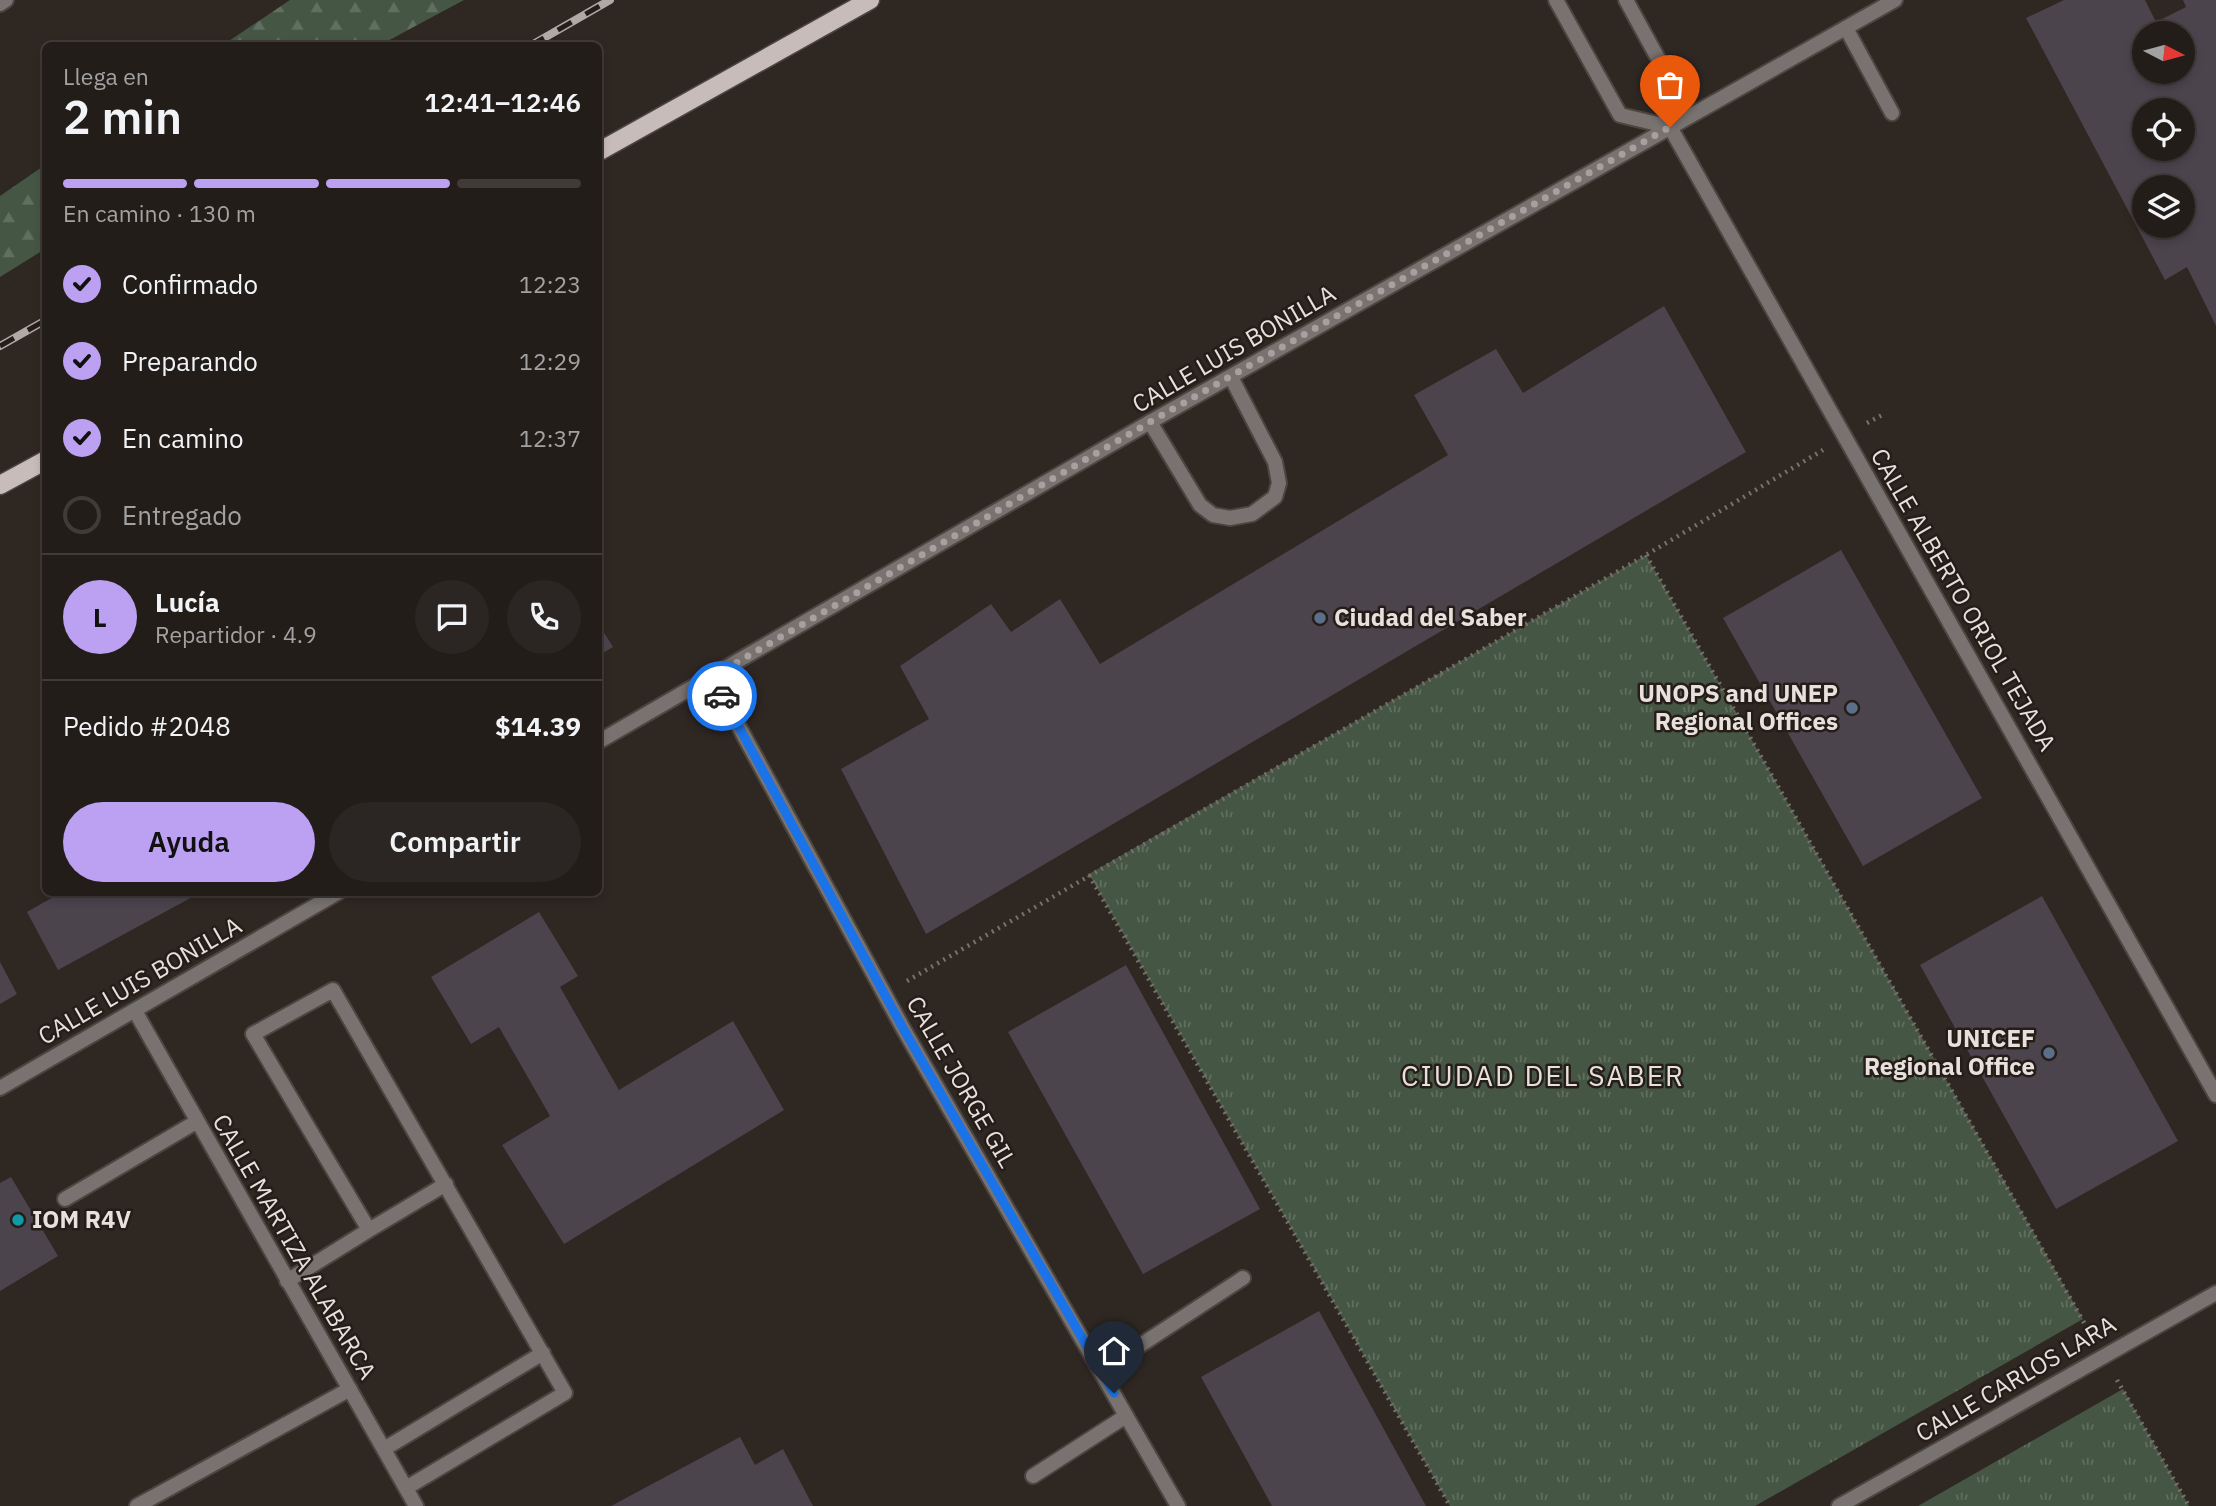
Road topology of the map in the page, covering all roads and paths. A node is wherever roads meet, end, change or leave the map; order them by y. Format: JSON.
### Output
{"nodes":[{"id":1,"x":6,"y":0,"type":"edge"},
{"id":2,"x":870,"y":0,"type":"edge"},
{"id":3,"x":1556,"y":0,"type":"edge"},
{"id":4,"x":1626,"y":0,"type":"edge"},
{"id":5,"x":1895,"y":0,"type":"edge"},
{"id":6,"x":0,"y":4,"type":"edge"},
{"id":7,"x":1846,"y":28,"type":"junction"},
{"id":8,"x":1892,"y":113,"type":"dead end"},
{"id":9,"x":1670,"y":127,"type":"junction"},
{"id":10,"x":602,"y":150,"type":"edge"},
{"id":11,"x":1231,"y":377,"type":"junction"},
{"id":12,"x":1882,"y":415,"type":"dead end"},
{"id":13,"x":1150,"y":422,"type":"junction"},
{"id":14,"x":1864,"y":425,"type":"dead end"},
{"id":15,"x":1824,"y":449,"type":"dead end"},
{"id":16,"x":42,"y":462,"type":"edge"},
{"id":17,"x":0,"y":485,"type":"edge"},
{"id":18,"x":1646,"y":555,"type":"junction"},
{"id":19,"x":712,"y":677,"type":"junction"},
{"id":20,"x":602,"y":740,"type":"edge"},
{"id":21,"x":1089,"y":874,"type":"junction"},
{"id":22,"x":332,"y":896,"type":"edge"},
{"id":23,"x":885,"y":993,"type":"junction"},
{"id":24,"x":135,"y":1011,"type":"junction"},
{"id":25,"x":0,"y":1087,"type":"edge"},
{"id":26,"x":2216,"y":1095,"type":"edge"},
{"id":27,"x":196,"y":1122,"type":"junction"},
{"id":28,"x":446,"y":1184,"type":"junction"},
{"id":29,"x":65,"y":1199,"type":"dead end"},
{"id":30,"x":369,"y":1230,"type":"junction"},
{"id":31,"x":1243,"y":1278,"type":"dead end"},
{"id":32,"x":287,"y":1281,"type":"junction"},
{"id":33,"x":2216,"y":1293,"type":"edge"},
{"id":34,"x":542,"y":1353,"type":"junction"},
{"id":35,"x":2103,"y":1355,"type":"junction"},
{"id":36,"x":1101,"y":1371,"type":"junction"},
{"id":37,"x":350,"y":1389,"type":"junction"},
{"id":38,"x":1126,"y":1416,"type":"junction"},
{"id":39,"x":384,"y":1448,"type":"junction"},
{"id":40,"x":1033,"y":1476,"type":"dead end"},
{"id":41,"x":406,"y":1488,"type":"junction"},
{"id":42,"x":137,"y":1506,"type":"edge"},
{"id":43,"x":416,"y":1506,"type":"edge"},
{"id":44,"x":1178,"y":1506,"type":"edge"},
{"id":45,"x":1450,"y":1506,"type":"edge"},
{"id":46,"x":1839,"y":1506,"type":"edge"},
{"id":47,"x":2189,"y":1506,"type":"edge"}],
"edges":[{"from":1,"to":6,"type":"street"},
{"from":2,"to":10,"type":"main road"},
{"from":3,"to":9,"type":"street"},
{"from":4,"to":9,"type":"street"},
{"from":5,"to":7,"type":"street","name":"CALLE LUIS BONILLA"},
{"from":7,"to":8,"type":"street"},
{"from":7,"to":9,"type":"street","name":"CALLE LUIS BONILLA"},
{"from":9,"to":11,"type":"street","name":"CALLE LUIS BONILLA"},
{"from":9,"to":26,"type":"street","name":"CALLE ALBERTO ORIOL TEJADA"},
{"from":11,"to":13,"type":"street","name":"CALLE LUIS BONILLA"},
{"from":11,"to":13,"type":"street"},
{"from":12,"to":14,"type":"path"},
{"from":13,"to":19,"type":"street","name":"CALLE LUIS BONILLA"},
{"from":15,"to":18,"type":"path"},
{"from":16,"to":17,"type":"main road"},
{"from":18,"to":21,"type":"path"},
{"from":18,"to":35,"type":"path"},
{"from":19,"to":20,"type":"street","name":"CALLE LUIS BONILLA"},
{"from":19,"to":23,"type":"street","name":"CALLE JORGE GIL"},
{"from":21,"to":23,"type":"path"},
{"from":21,"to":45,"type":"path"},
{"from":22,"to":24,"type":"street","name":"CALLE LUIS BONILLA"},
{"from":23,"to":36,"type":"street","name":"CALLE JORGE GIL"},
{"from":24,"to":25,"type":"street","name":"CALLE LUIS BONILLA"},
{"from":24,"to":27,"type":"street","name":"CALLE MARTIZA ALABARCA"},
{"from":27,"to":29,"type":"street"},
{"from":27,"to":32,"type":"street","name":"CALLE MARTIZA ALABARCA"},
{"from":28,"to":30,"type":"street"},
{"from":28,"to":30,"type":"street"},
{"from":28,"to":34,"type":"street"},
{"from":30,"to":32,"type":"street"},
{"from":31,"to":36,"type":"street"},
{"from":32,"to":37,"type":"street","name":"CALLE MARTIZA ALABARCA"},
{"from":33,"to":35,"type":"street","name":"CALLE CARLOS LARA"},
{"from":34,"to":39,"type":"street"},
{"from":34,"to":41,"type":"street"},
{"from":35,"to":46,"type":"street","name":"CALLE CARLOS LARA"},
{"from":35,"to":47,"type":"path"},
{"from":36,"to":38,"type":"street","name":"CALLE JORGE GIL"},
{"from":37,"to":39,"type":"street","name":"CALLE MARTIZA ALABARCA"},
{"from":37,"to":42,"type":"street"},
{"from":38,"to":40,"type":"street"},
{"from":38,"to":44,"type":"street","name":"CALLE JORGE GIL"},
{"from":39,"to":41,"type":"street","name":"CALLE MARTIZA ALABARCA"},
{"from":41,"to":43,"type":"street","name":"CALLE MARTIZA ALABARCA"}]}
